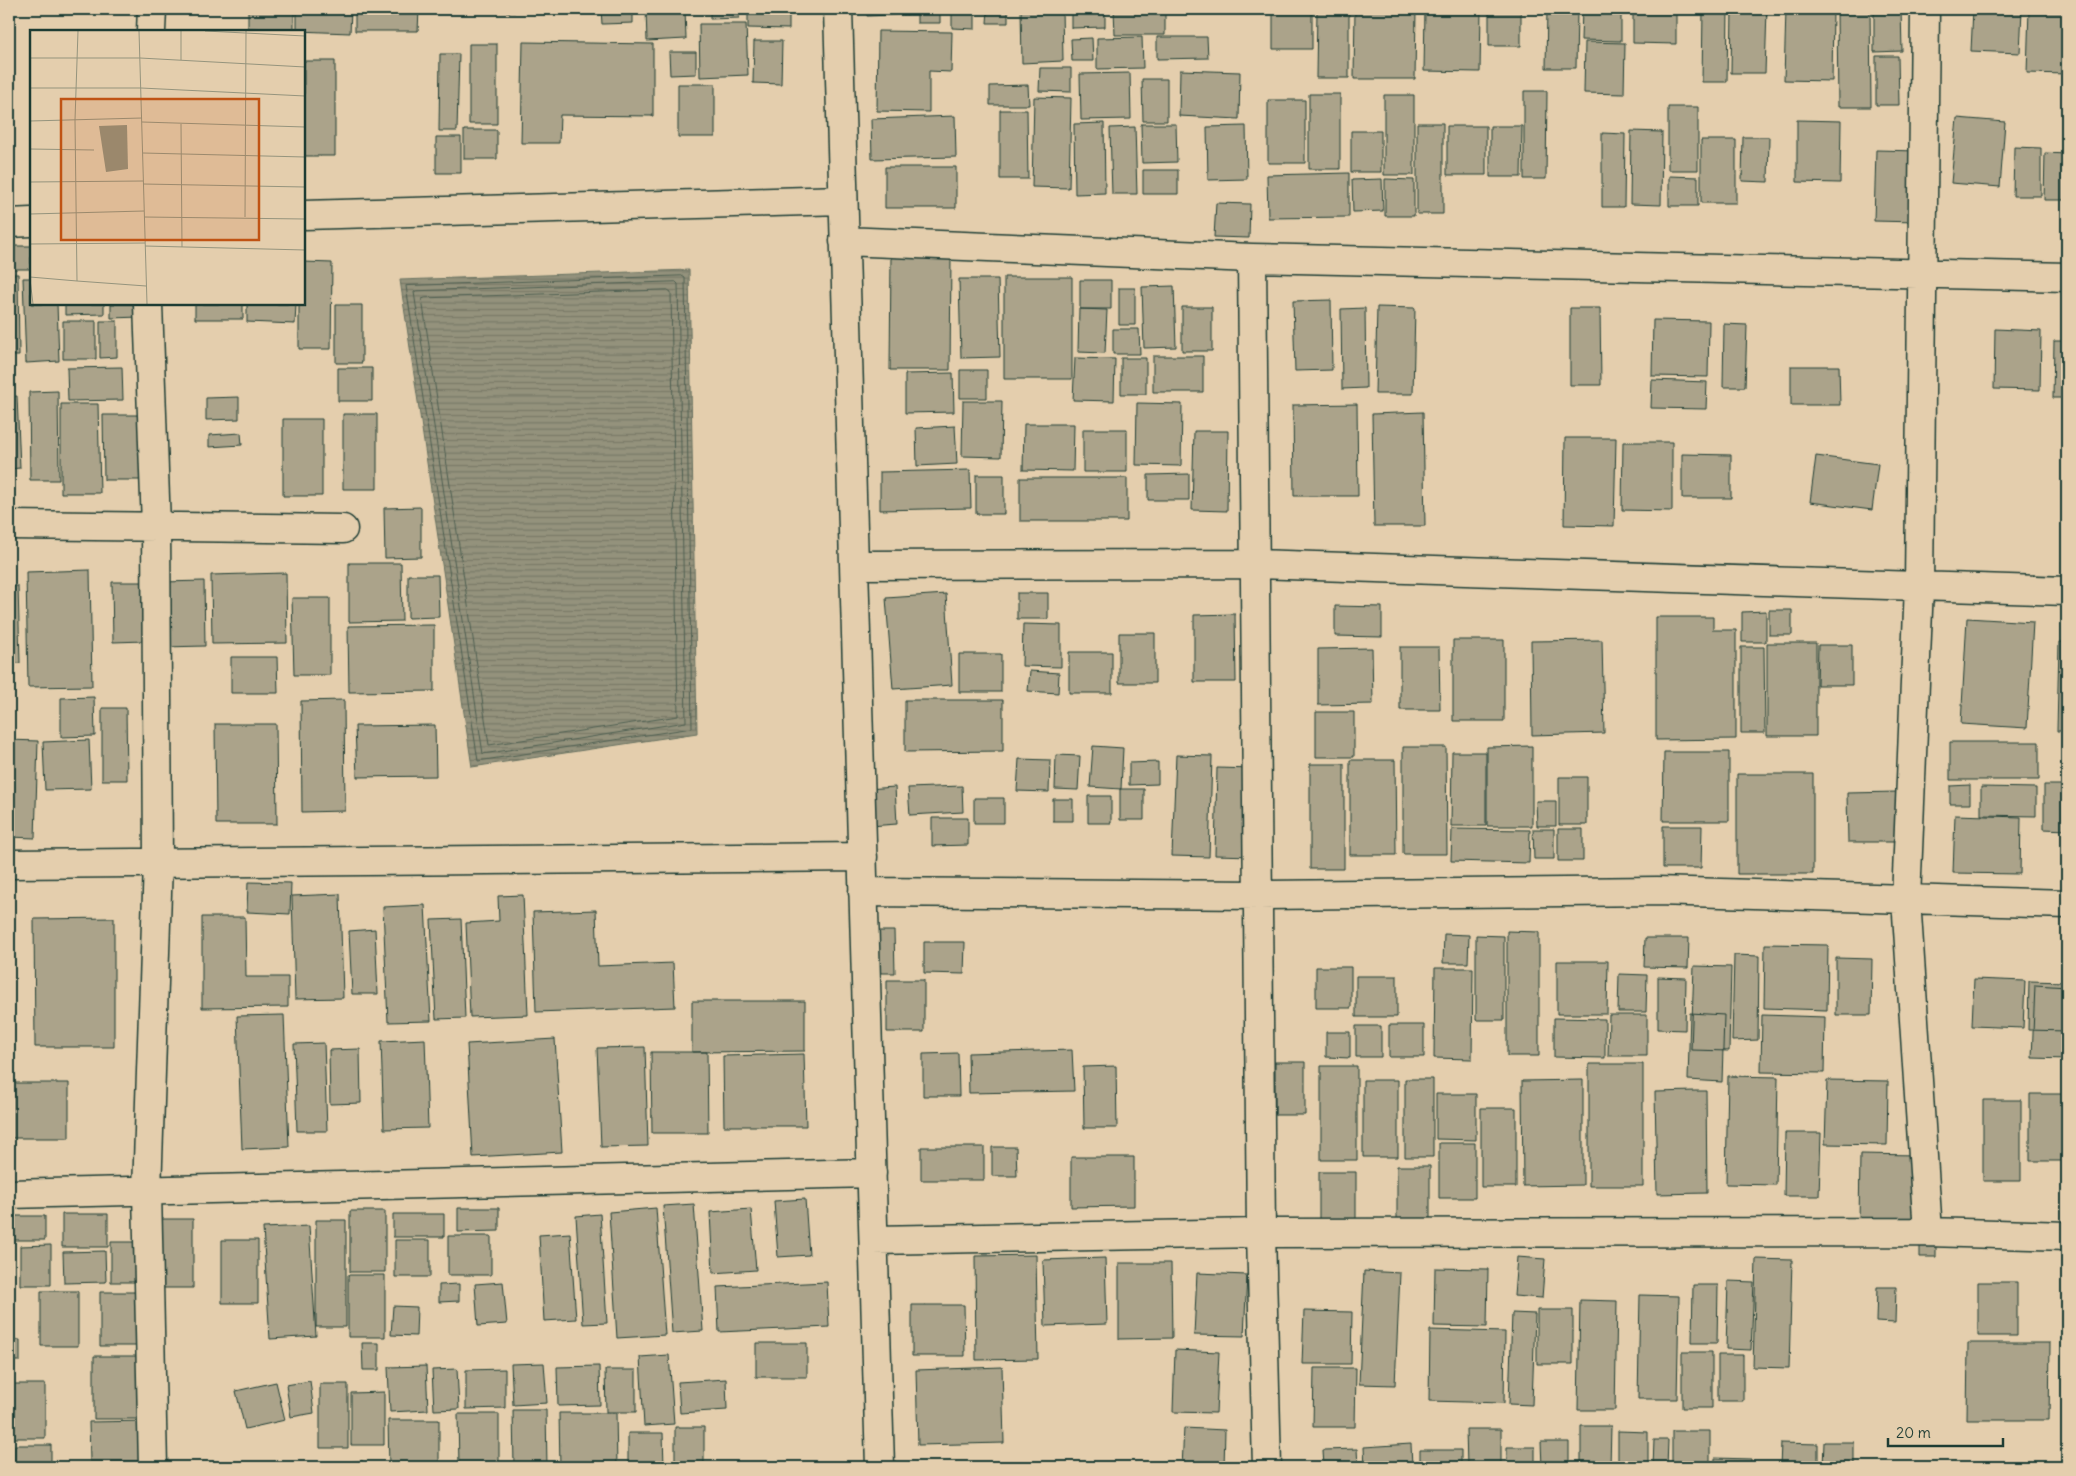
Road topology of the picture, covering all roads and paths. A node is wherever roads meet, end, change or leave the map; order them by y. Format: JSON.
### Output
{"nodes":[{"id":1,"x":152,"y":9,"type":"edge"},
{"id":2,"x":838,"y":9,"type":"edge"},
{"id":3,"x":1925,"y":9,"type":"edge"},
{"id":4,"x":151,"y":30,"type":"edge"},
{"id":5,"x":843,"y":200,"type":"junction"},
{"id":6,"x":305,"y":215,"type":"edge"},
{"id":7,"x":30,"y":222,"type":"edge"},
{"id":8,"x":9,"y":223,"type":"edge"},
{"id":9,"x":844,"y":241,"type":"junction"},
{"id":10,"x":1252,"y":258,"type":"junction"},
{"id":11,"x":1923,"y":274,"type":"junction"},
{"id":12,"x":2067,"y":277,"type":"edge"},
{"id":13,"x":148,"y":305,"type":"edge"},
{"id":14,"x":9,"y":525,"type":"edge"},
{"id":15,"x":156,"y":526,"type":"junction"},
{"id":16,"x":343,"y":529,"type":"dead end"},
{"id":17,"x":854,"y":564,"type":"junction"},
{"id":18,"x":1256,"y":564,"type":"junction"},
{"id":19,"x":1919,"y":586,"type":"junction"},
{"id":20,"x":2067,"y":591,"type":"edge"},
{"id":21,"x":862,"y":858,"type":"junction"},
{"id":22,"x":158,"y":863,"type":"junction"},
{"id":23,"x":9,"y":864,"type":"edge"},
{"id":24,"x":863,"y":892,"type":"junction"},
{"id":25,"x":1259,"y":895,"type":"junction"},
{"id":26,"x":1906,"y":899,"type":"junction"},
{"id":27,"x":2067,"y":904,"type":"edge"},
{"id":28,"x":872,"y":1173,"type":"junction"},
{"id":29,"x":147,"y":1191,"type":"junction"},
{"id":30,"x":9,"y":1194,"type":"edge"},
{"id":31,"x":1928,"y":1232,"type":"junction"},
{"id":32,"x":1261,"y":1233,"type":"junction"},
{"id":33,"x":2067,"y":1236,"type":"edge"},
{"id":34,"x":874,"y":1240,"type":"junction"},
{"id":35,"x":153,"y":1467,"type":"edge"},
{"id":36,"x":880,"y":1467,"type":"edge"},
{"id":37,"x":1267,"y":1467,"type":"edge"}],
"edges":[{"from":1,"to":4,"type":"street"},
{"from":2,"to":5,"type":"street"},
{"from":3,"to":11,"type":"street"},
{"from":5,"to":6,"type":"street"},
{"from":5,"to":9,"type":"street"},
{"from":7,"to":8,"type":"street"},
{"from":9,"to":10,"type":"street"},
{"from":9,"to":17,"type":"street"},
{"from":10,"to":11,"type":"street"},
{"from":10,"to":18,"type":"street"},
{"from":11,"to":12,"type":"street"},
{"from":11,"to":19,"type":"street"},
{"from":13,"to":15,"type":"street"},
{"from":14,"to":15,"type":"street"},
{"from":15,"to":16,"type":"street"},
{"from":15,"to":22,"type":"street"},
{"from":17,"to":18,"type":"street"},
{"from":17,"to":21,"type":"street"},
{"from":18,"to":19,"type":"street"},
{"from":18,"to":25,"type":"street"},
{"from":19,"to":20,"type":"street"},
{"from":19,"to":26,"type":"street"},
{"from":21,"to":22,"type":"street"},
{"from":21,"to":24,"type":"street"},
{"from":22,"to":23,"type":"street"},
{"from":22,"to":29,"type":"street"},
{"from":24,"to":25,"type":"street"},
{"from":24,"to":28,"type":"street"},
{"from":25,"to":26,"type":"street"},
{"from":25,"to":32,"type":"street"},
{"from":26,"to":27,"type":"street"},
{"from":26,"to":31,"type":"street"},
{"from":28,"to":29,"type":"street"},
{"from":28,"to":34,"type":"street"},
{"from":29,"to":30,"type":"street"},
{"from":29,"to":35,"type":"street"},
{"from":31,"to":32,"type":"street"},
{"from":31,"to":33,"type":"street"},
{"from":32,"to":34,"type":"street"},
{"from":32,"to":37,"type":"street"},
{"from":34,"to":36,"type":"street"}]}
